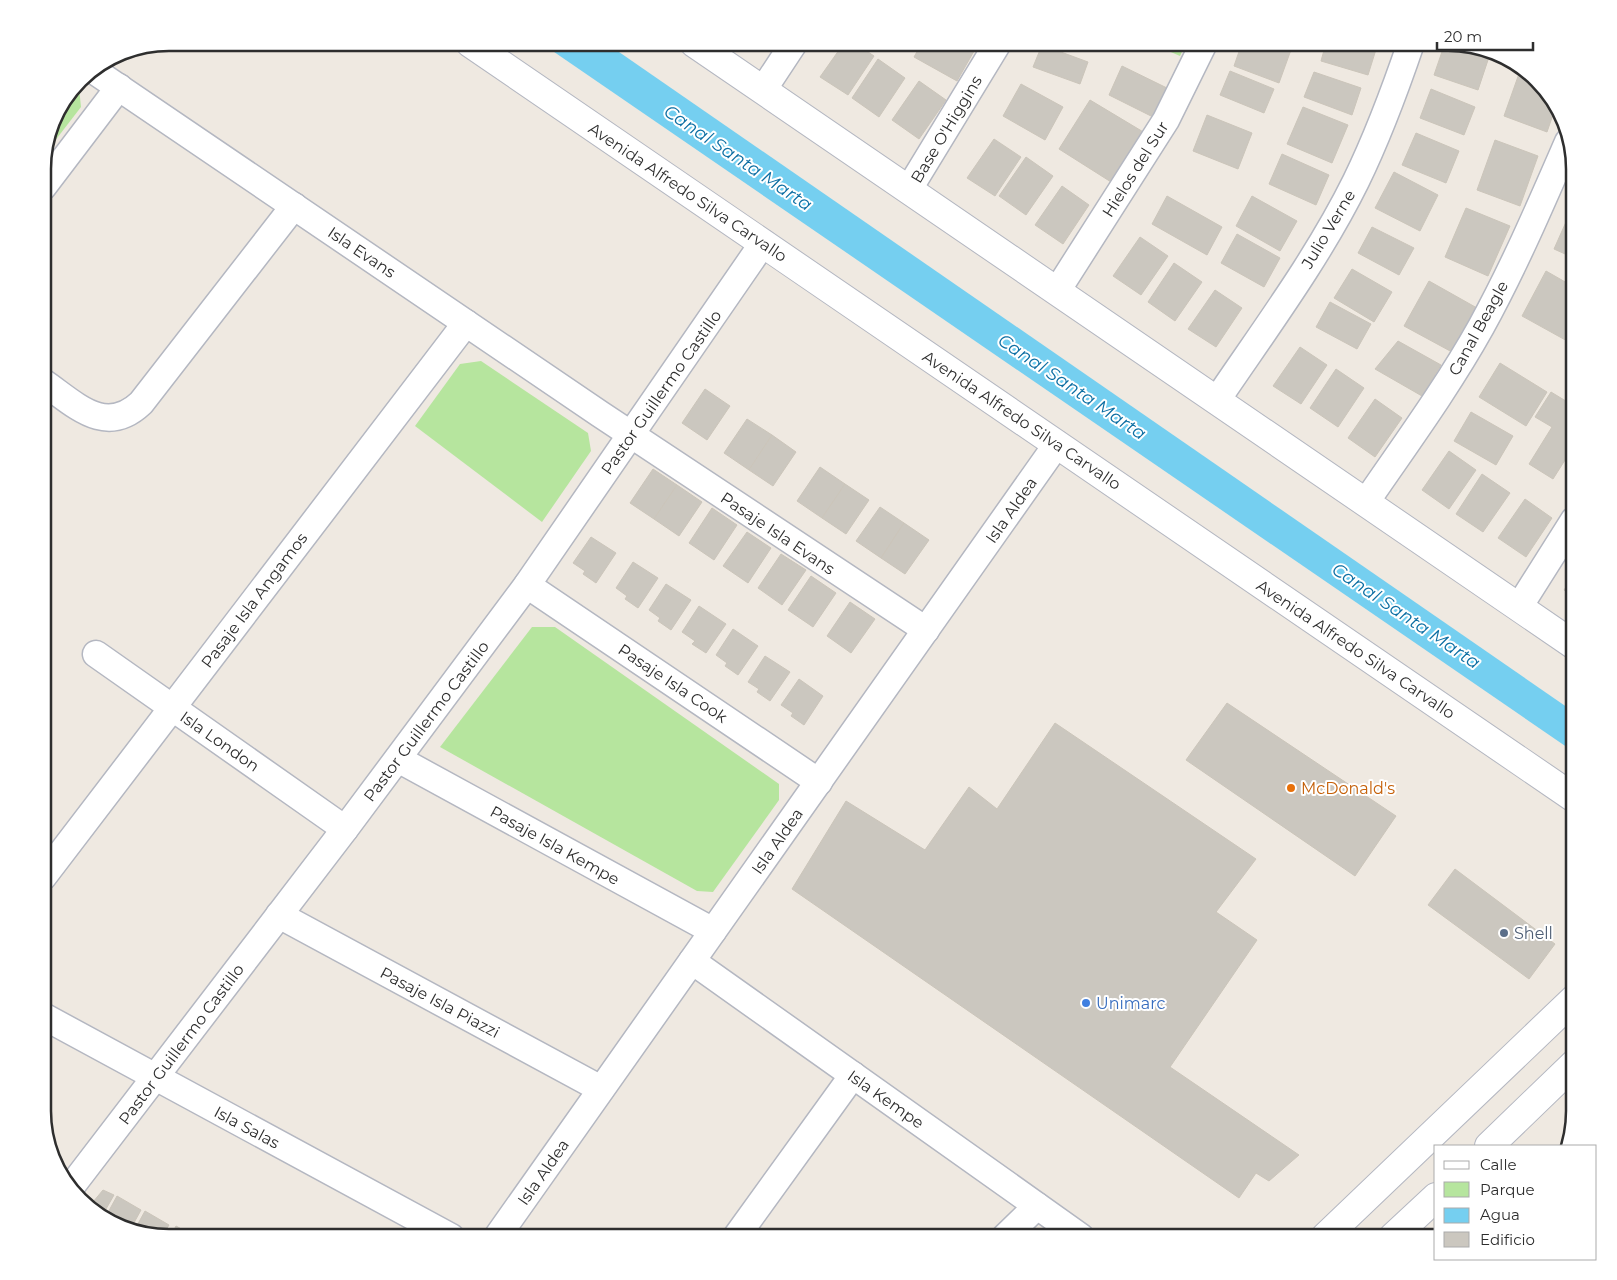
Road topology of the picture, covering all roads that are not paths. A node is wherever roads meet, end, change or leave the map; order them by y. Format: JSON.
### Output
{"nodes":[{"id":1,"x":483,"y":51,"type":"edge"},
{"id":2,"x":707,"y":51,"type":"edge"},
{"id":3,"x":788,"y":51,"type":"edge"},
{"id":4,"x":993,"y":51,"type":"edge"},
{"id":5,"x":1200,"y":51,"type":"edge"},
{"id":6,"x":1407,"y":51,"type":"edge"},
{"id":7,"x":99,"y":74,"type":"edge"},
{"id":8,"x":119,"y":87,"type":"junction"},
{"id":9,"x":763,"y":90,"type":"junction"},
{"id":10,"x":1564,"y":151,"type":"edge"},
{"id":11,"x":52,"y":175,"type":"edge"},
{"id":12,"x":909,"y":189,"type":"junction"},
{"id":13,"x":294,"y":206,"type":"junction"},
{"id":14,"x":763,"y":243,"type":"junction"},
{"id":15,"x":1057,"y":291,"type":"junction"},
{"id":16,"x":466,"y":323,"type":"junction"},
{"id":17,"x":52,"y":388,"type":"edge"},
{"id":18,"x":1217,"y":400,"type":"junction"},
{"id":19,"x":631,"y":435,"type":"junction"},
{"id":20,"x":1057,"y":444,"type":"junction"},
{"id":21,"x":1366,"y":502,"type":"junction"},
{"id":22,"x":1566,"y":533,"type":"edge"},
{"id":23,"x":527,"y":585,"type":"junction"},
{"id":24,"x":1519,"y":607,"type":"junction"},
{"id":25,"x":926,"y":630,"type":"junction"},
{"id":26,"x":1566,"y":639,"type":"edge"},
{"id":27,"x":96,"y":654,"type":"dead end"},
{"id":28,"x":172,"y":707,"type":"junction"},
{"id":29,"x":398,"y":759,"type":"junction"},
{"id":30,"x":819,"y":782,"type":"junction"},
{"id":31,"x":1566,"y":793,"type":"edge"},
{"id":32,"x":345,"y":829,"type":"junction"},
{"id":33,"x":52,"y":865,"type":"edge"},
{"id":34,"x":279,"y":915,"type":"junction"},
{"id":35,"x":713,"y":932,"type":"junction"},
{"id":36,"x":692,"y":961,"type":"junction"},
{"id":37,"x":1566,"y":1007,"type":"edge"},
{"id":38,"x":52,"y":1021,"type":"edge"},
{"id":39,"x":1566,"y":1072,"type":"edge"},
{"id":40,"x":853,"y":1075,"type":"junction"},
{"id":41,"x":156,"y":1077,"type":"junction"},
{"id":42,"x":601,"y":1089,"type":"junction"},
{"id":43,"x":1489,"y":1145,"type":"edge"},
{"id":44,"x":75,"y":1182,"type":"edge"},
{"id":45,"x":1434,"y":1199,"type":"edge"},
{"id":46,"x":1037,"y":1206,"type":"junction"},
{"id":47,"x":435,"y":1229,"type":"edge"},
{"id":48,"x":503,"y":1229,"type":"edge"},
{"id":49,"x":742,"y":1229,"type":"edge"},
{"id":50,"x":1014,"y":1229,"type":"edge"},
{"id":51,"x":1068,"y":1229,"type":"edge"},
{"id":52,"x":1334,"y":1229,"type":"edge"},
{"id":53,"x":1402,"y":1229,"type":"edge"}],
"edges":[{"from":1,"to":14,"type":"street","name":"Avenida Alfredo Silva Carvallo"},
{"from":2,"to":9,"type":"street"},
{"from":3,"to":9,"type":"street"},
{"from":4,"to":12,"type":"street","name":"Base O'Higgins"},
{"from":5,"to":15,"type":"street","name":"Hielos del Sur"},
{"from":6,"to":18,"type":"street","name":"Julio Verne"},
{"from":7,"to":8,"type":"street","name":"Isla Evans"},
{"from":8,"to":11,"type":"street"},
{"from":8,"to":13,"type":"street","name":"Isla Evans"},
{"from":9,"to":12,"type":"street"},
{"from":10,"to":21,"type":"street","name":"Canal Beagle"},
{"from":12,"to":15,"type":"street"},
{"from":13,"to":16,"type":"street","name":"Isla Evans"},
{"from":13,"to":17,"type":"street"},
{"from":14,"to":19,"type":"street","name":"Pastor Guillermo Castillo"},
{"from":14,"to":20,"type":"street","name":"Avenida Alfredo Silva Carvallo"},
{"from":15,"to":18,"type":"street"},
{"from":16,"to":19,"type":"street","name":"Isla Evans"},
{"from":16,"to":28,"type":"street","name":"Pasaje Isla Angamos"},
{"from":18,"to":21,"type":"street"},
{"from":19,"to":23,"type":"street","name":"Pastor Guillermo Castillo"},
{"from":19,"to":25,"type":"street","name":"Pasaje Isla Evans"},
{"from":20,"to":25,"type":"street","name":"Isla Aldea"},
{"from":20,"to":31,"type":"street","name":"Avenida Alfredo Silva Carvallo"},
{"from":21,"to":24,"type":"street"},
{"from":22,"to":24,"type":"street"},
{"from":23,"to":29,"type":"street","name":"Pastor Guillermo Castillo"},
{"from":23,"to":30,"type":"street","name":"Pasaje Isla Cook"},
{"from":24,"to":26,"type":"street"},
{"from":25,"to":30,"type":"street","name":"Isla Aldea"},
{"from":27,"to":28,"type":"street","name":"Isla London"},
{"from":28,"to":32,"type":"street","name":"Isla London"},
{"from":28,"to":33,"type":"street","name":"Pasaje Isla Angamos"},
{"from":29,"to":32,"type":"street","name":"Pastor Guillermo Castillo"},
{"from":29,"to":35,"type":"street","name":"Pasaje Isla Kempe"},
{"from":30,"to":35,"type":"street","name":"Isla Aldea"},
{"from":32,"to":34,"type":"street","name":"Pastor Guillermo Castillo"},
{"from":34,"to":41,"type":"street","name":"Pastor Guillermo Castillo"},
{"from":34,"to":42,"type":"street","name":"Pasaje Isla Piazzi"},
{"from":35,"to":36,"type":"street","name":"Isla Aldea"},
{"from":36,"to":40,"type":"street","name":"Isla Kempe"},
{"from":36,"to":42,"type":"street","name":"Isla Aldea"},
{"from":37,"to":52,"type":"street"},
{"from":38,"to":41,"type":"street","name":"Isla Salas"},
{"from":39,"to":43,"type":"street"},
{"from":40,"to":46,"type":"street","name":"Isla Kempe"},
{"from":40,"to":49,"type":"street"},
{"from":41,"to":44,"type":"street","name":"Pastor Guillermo Castillo"},
{"from":41,"to":47,"type":"street","name":"Isla Salas"},
{"from":42,"to":48,"type":"street","name":"Isla Aldea"},
{"from":45,"to":53,"type":"street"},
{"from":46,"to":50,"type":"street"},
{"from":46,"to":51,"type":"street","name":"Isla Kempe"}]}
